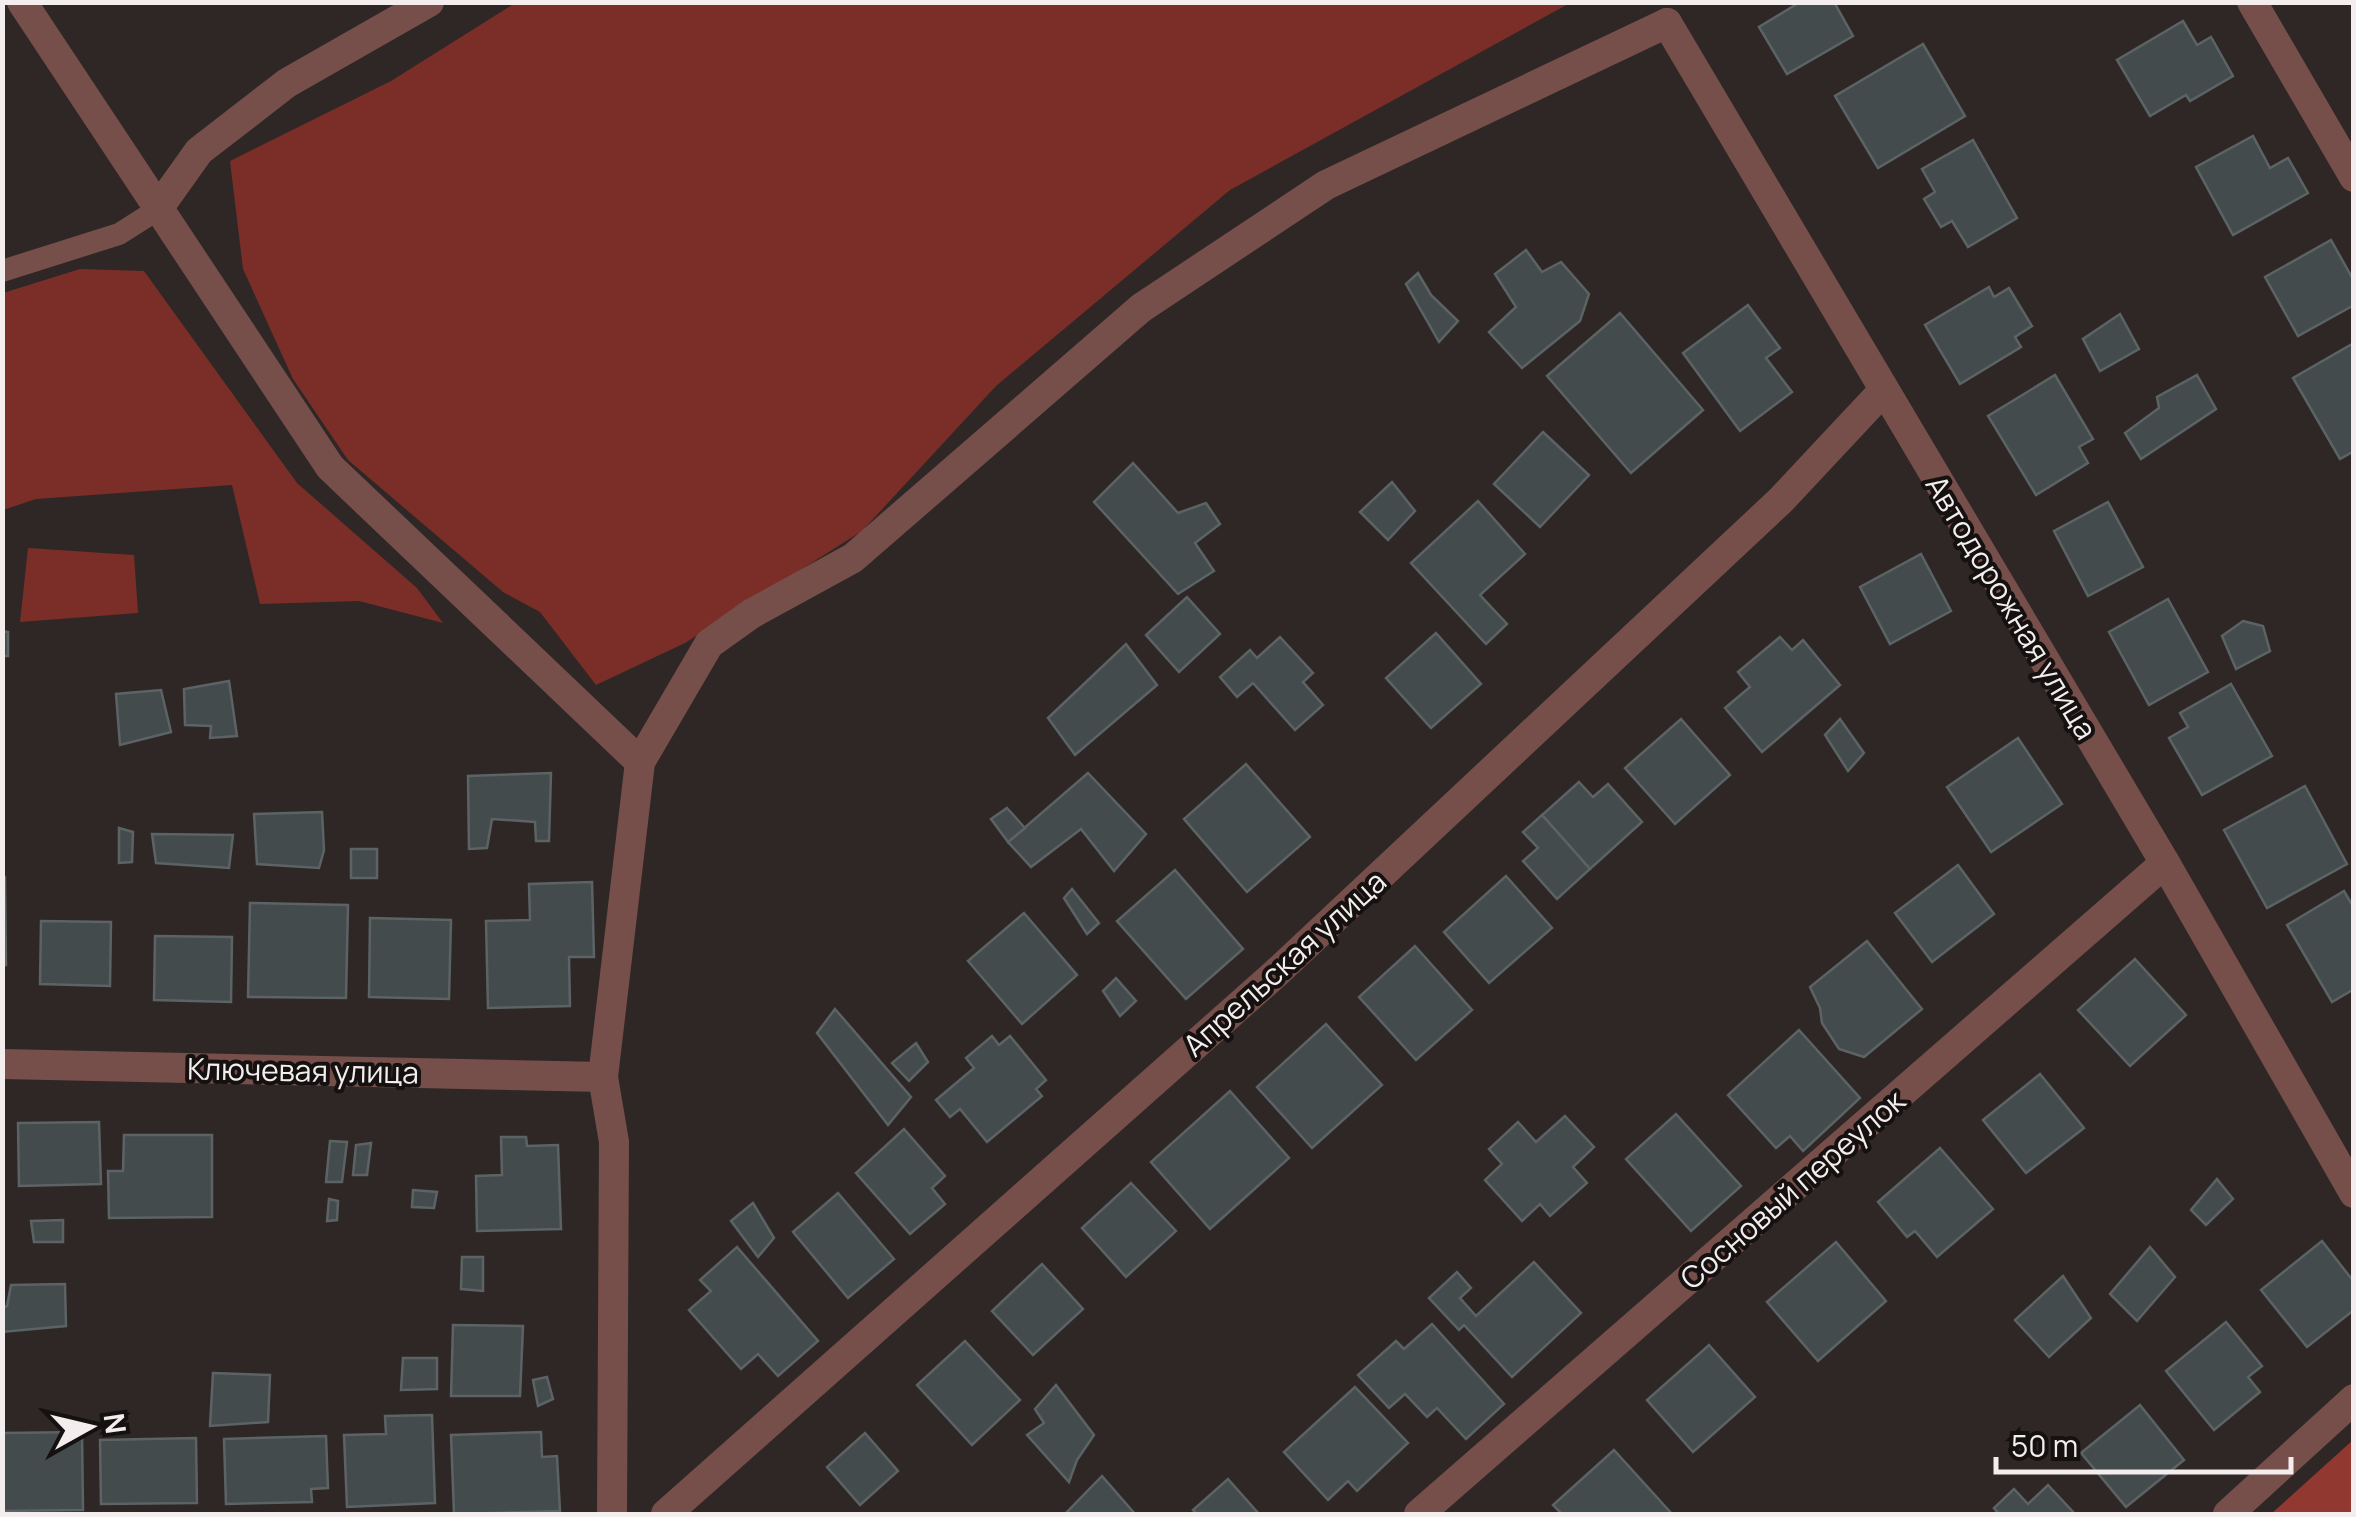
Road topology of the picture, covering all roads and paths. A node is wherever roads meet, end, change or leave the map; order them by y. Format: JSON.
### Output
{"nodes":[{"id":1,"x":22,"y":2,"type":"edge"},
{"id":2,"x":429,"y":2,"type":"edge"},
{"id":3,"x":2252,"y":2,"type":"edge"},
{"id":4,"x":1668,"y":13,"type":"edge"},
{"id":5,"x":2354,"y":177,"type":"edge"},
{"id":6,"x":157,"y":210,"type":"junction"},
{"id":7,"x":2,"y":271,"type":"edge"},
{"id":8,"x":1883,"y":391,"type":"junction"},
{"id":9,"x":640,"y":762,"type":"junction"},
{"id":10,"x":2165,"y":863,"type":"junction"},
{"id":11,"x":2,"y":1064,"type":"edge"},
{"id":12,"x":603,"y":1077,"type":"junction"},
{"id":13,"x":2354,"y":1192,"type":"edge"},
{"id":14,"x":2354,"y":1398,"type":"edge"},
{"id":15,"x":612,"y":1514,"type":"edge"},
{"id":16,"x":666,"y":1514,"type":"edge"},
{"id":17,"x":1419,"y":1514,"type":"edge"},
{"id":18,"x":2228,"y":1514,"type":"edge"}],
"edges":[{"from":1,"to":6,"type":"street"},
{"from":2,"to":6,"type":"street"},
{"from":3,"to":5,"type":"street"},
{"from":4,"to":8,"type":"street","name":"Автодорожная улица"},
{"from":4,"to":9,"type":"street"},
{"from":6,"to":7,"type":"lane"},
{"from":6,"to":9,"type":"street"},
{"from":8,"to":10,"type":"street","name":"Автодорожная улица"},
{"from":8,"to":16,"type":"street","name":"Апрельская улица"},
{"from":9,"to":12,"type":"street"},
{"from":10,"to":13,"type":"street","name":"Автодорожная улица"},
{"from":10,"to":17,"type":"street","name":"Сосновый переулок"},
{"from":11,"to":12,"type":"street","name":"Ключевая улица"},
{"from":12,"to":15,"type":"street"},
{"from":14,"to":18,"type":"street"}]}
